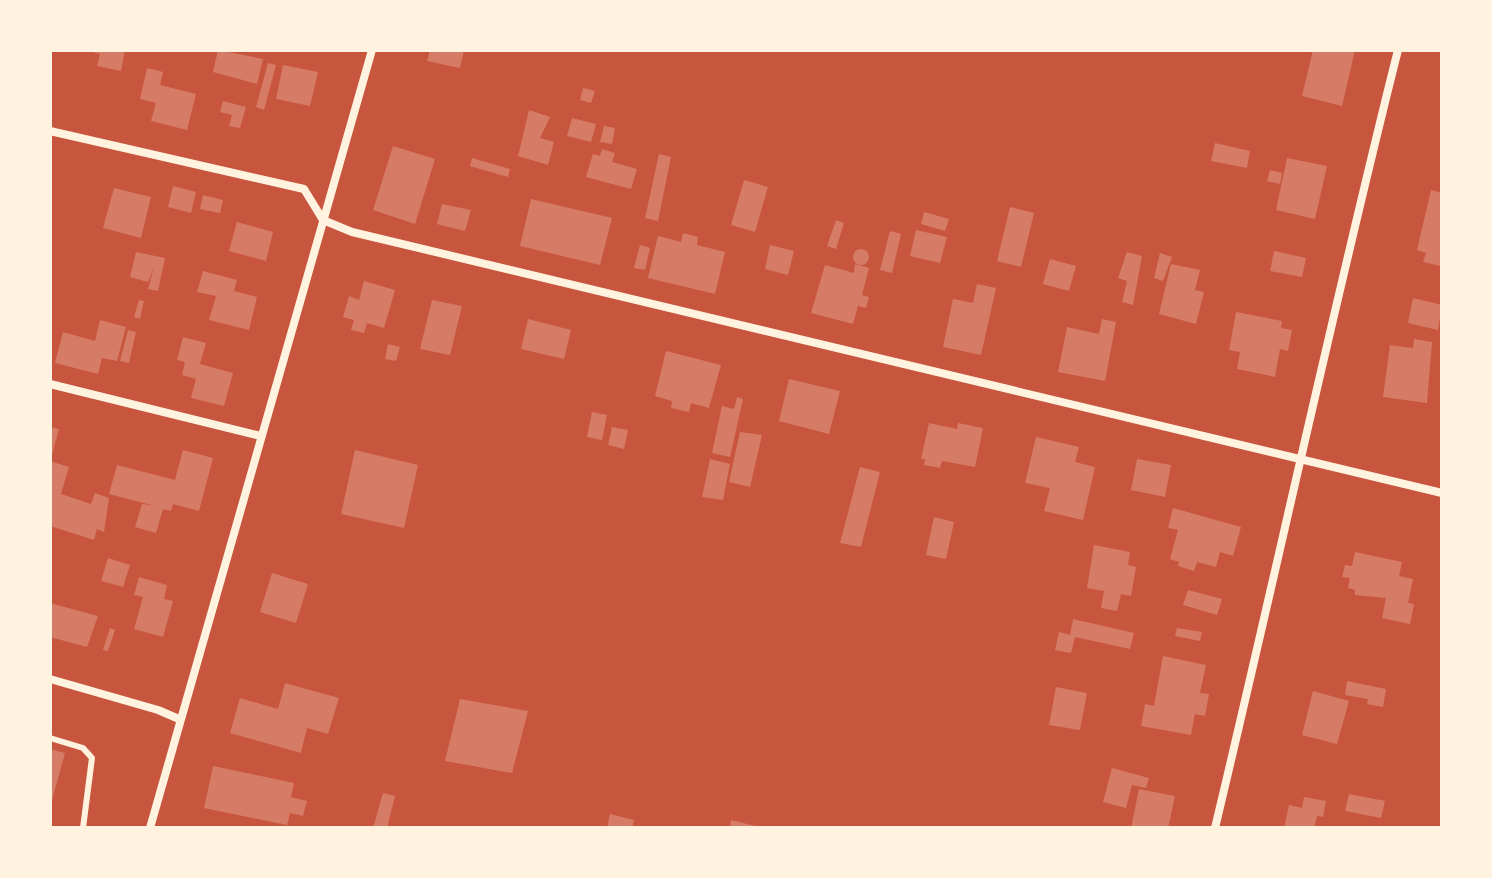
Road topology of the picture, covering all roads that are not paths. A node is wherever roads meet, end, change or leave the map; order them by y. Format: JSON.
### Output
{"nodes":[{"id":1,"x":372,"y":50,"type":"edge"},
{"id":2,"x":1398,"y":50,"type":"edge"},
{"id":3,"x":50,"y":131,"type":"edge"},
{"id":4,"x":323,"y":220,"type":"junction"},
{"id":5,"x":50,"y":384,"type":"edge"},
{"id":6,"x":261,"y":436,"type":"junction"},
{"id":7,"x":1303,"y":461,"type":"junction"},
{"id":8,"x":1442,"y":493,"type":"edge"},
{"id":9,"x":50,"y":679,"type":"edge"},
{"id":10,"x":179,"y":719,"type":"junction"},
{"id":11,"x":50,"y":738,"type":"edge"},
{"id":12,"x":83,"y":828,"type":"edge"},
{"id":13,"x":150,"y":828,"type":"edge"},
{"id":14,"x":1215,"y":828,"type":"edge"}],
"edges":[{"from":1,"to":4,"type":"street"},
{"from":2,"to":7,"type":"street"},
{"from":3,"to":4,"type":"street"},
{"from":4,"to":6,"type":"street"},
{"from":4,"to":7,"type":"street"},
{"from":5,"to":6,"type":"street"},
{"from":6,"to":10,"type":"street"},
{"from":7,"to":8,"type":"street"},
{"from":7,"to":14,"type":"street"},
{"from":9,"to":10,"type":"street"},
{"from":10,"to":13,"type":"street"},
{"from":11,"to":12,"type":"lane"}]}
